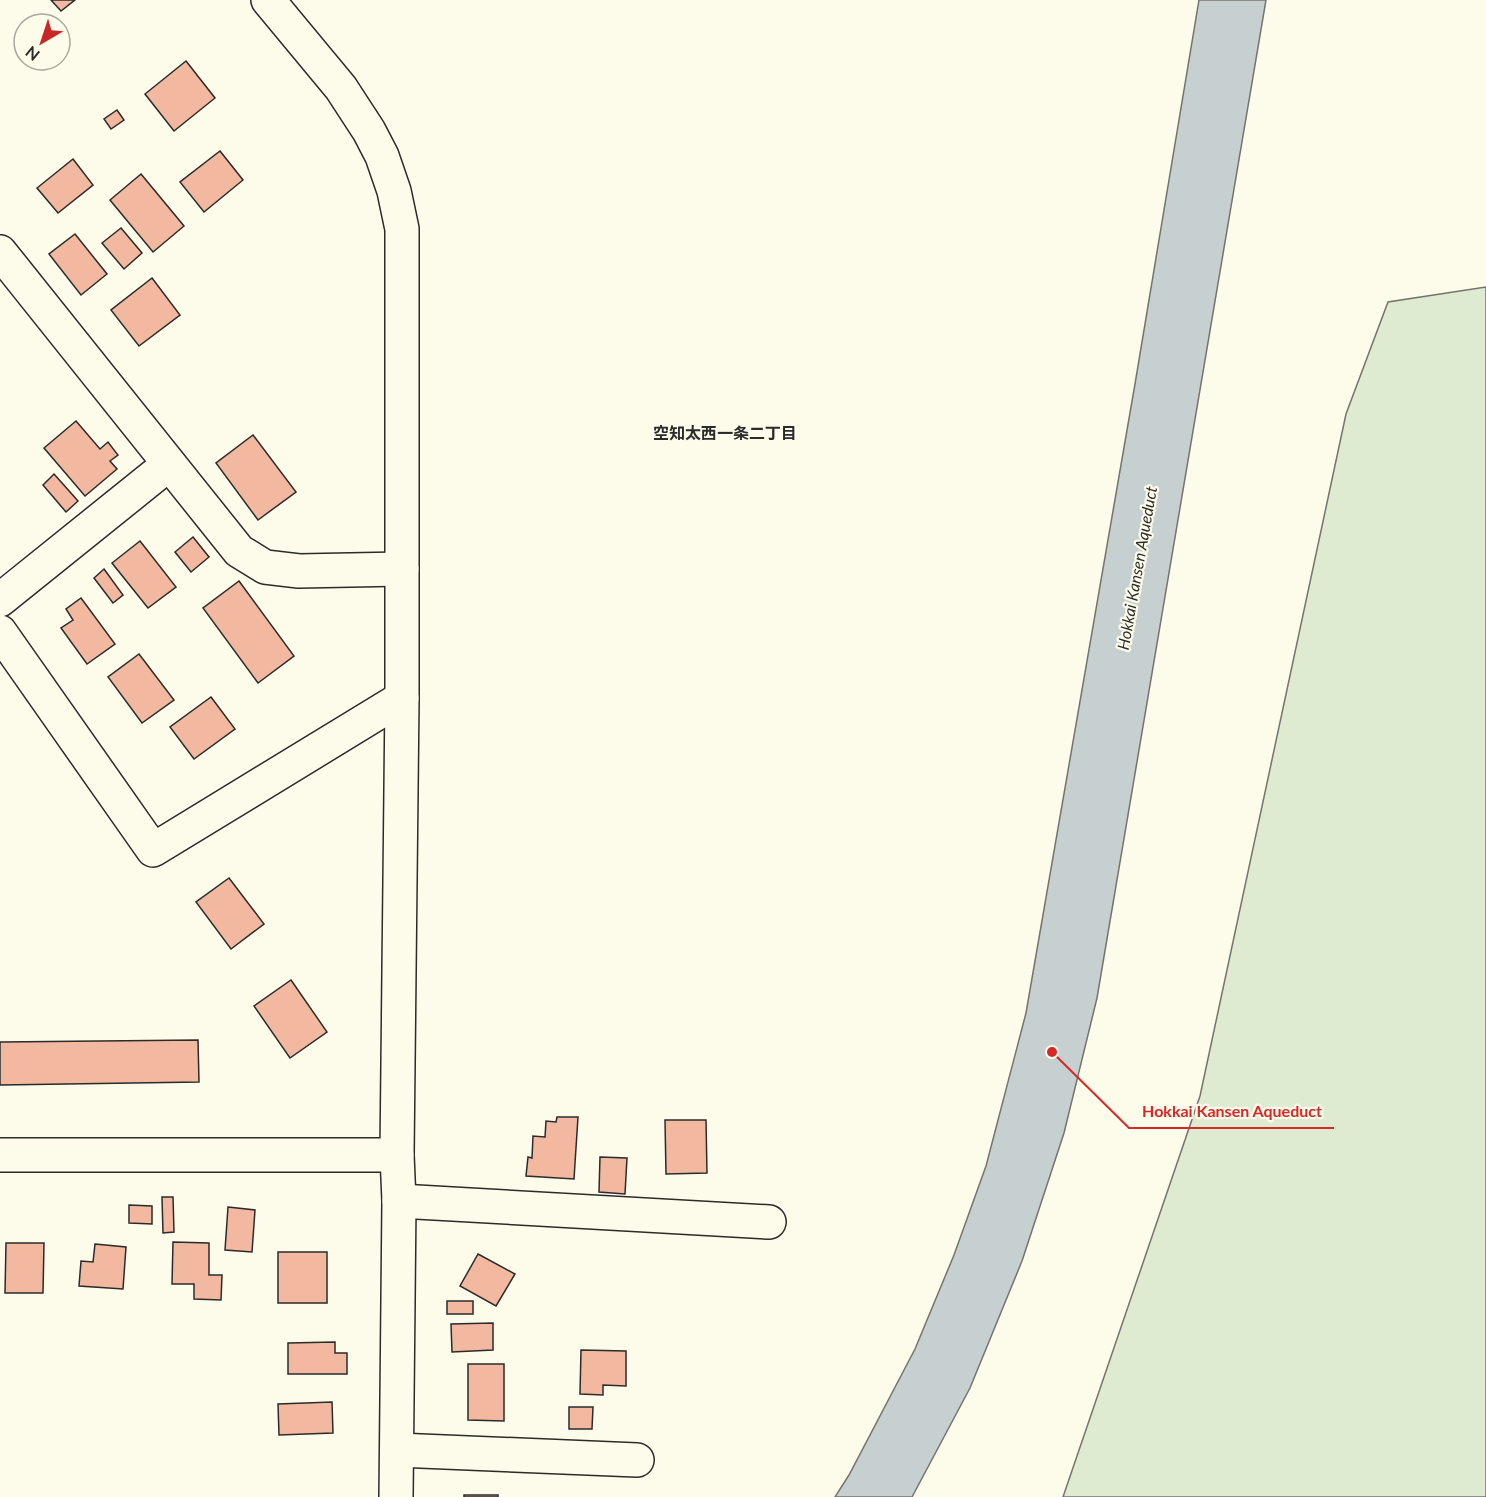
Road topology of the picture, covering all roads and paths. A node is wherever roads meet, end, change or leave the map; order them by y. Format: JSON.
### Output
{"nodes":[{"id":1,"x":268,"y":0,"type":"edge"},
{"id":2,"x":0,"y":252,"type":"edge"},
{"id":3,"x":169,"y":464,"type":"junction"},
{"id":4,"x":402,"y":569,"type":"junction"},
{"id":5,"x":0,"y":600,"type":"edge"},
{"id":6,"x":0,"y":632,"type":"edge"},
{"id":7,"x":402,"y":698,"type":"junction"},
{"id":8,"x":0,"y":1155,"type":"edge"},
{"id":9,"x":397,"y":1155,"type":"junction"},
{"id":10,"x":399,"y":1200,"type":"junction"},
{"id":11,"x":769,"y":1222,"type":"dead end"},
{"id":12,"x":397,"y":1450,"type":"junction"},
{"id":13,"x":637,"y":1460,"type":"dead end"},
{"id":14,"x":396,"y":1497,"type":"edge"}],
"edges":[{"from":1,"to":4,"type":"street"},
{"from":2,"to":3,"type":"street"},
{"from":3,"to":4,"type":"street"},
{"from":3,"to":5,"type":"street"},
{"from":4,"to":7,"type":"street"},
{"from":6,"to":7,"type":"street"},
{"from":7,"to":9,"type":"street"},
{"from":8,"to":9,"type":"street"},
{"from":9,"to":10,"type":"street"},
{"from":10,"to":11,"type":"street"},
{"from":10,"to":12,"type":"street"},
{"from":12,"to":13,"type":"street"},
{"from":12,"to":14,"type":"street"}]}
